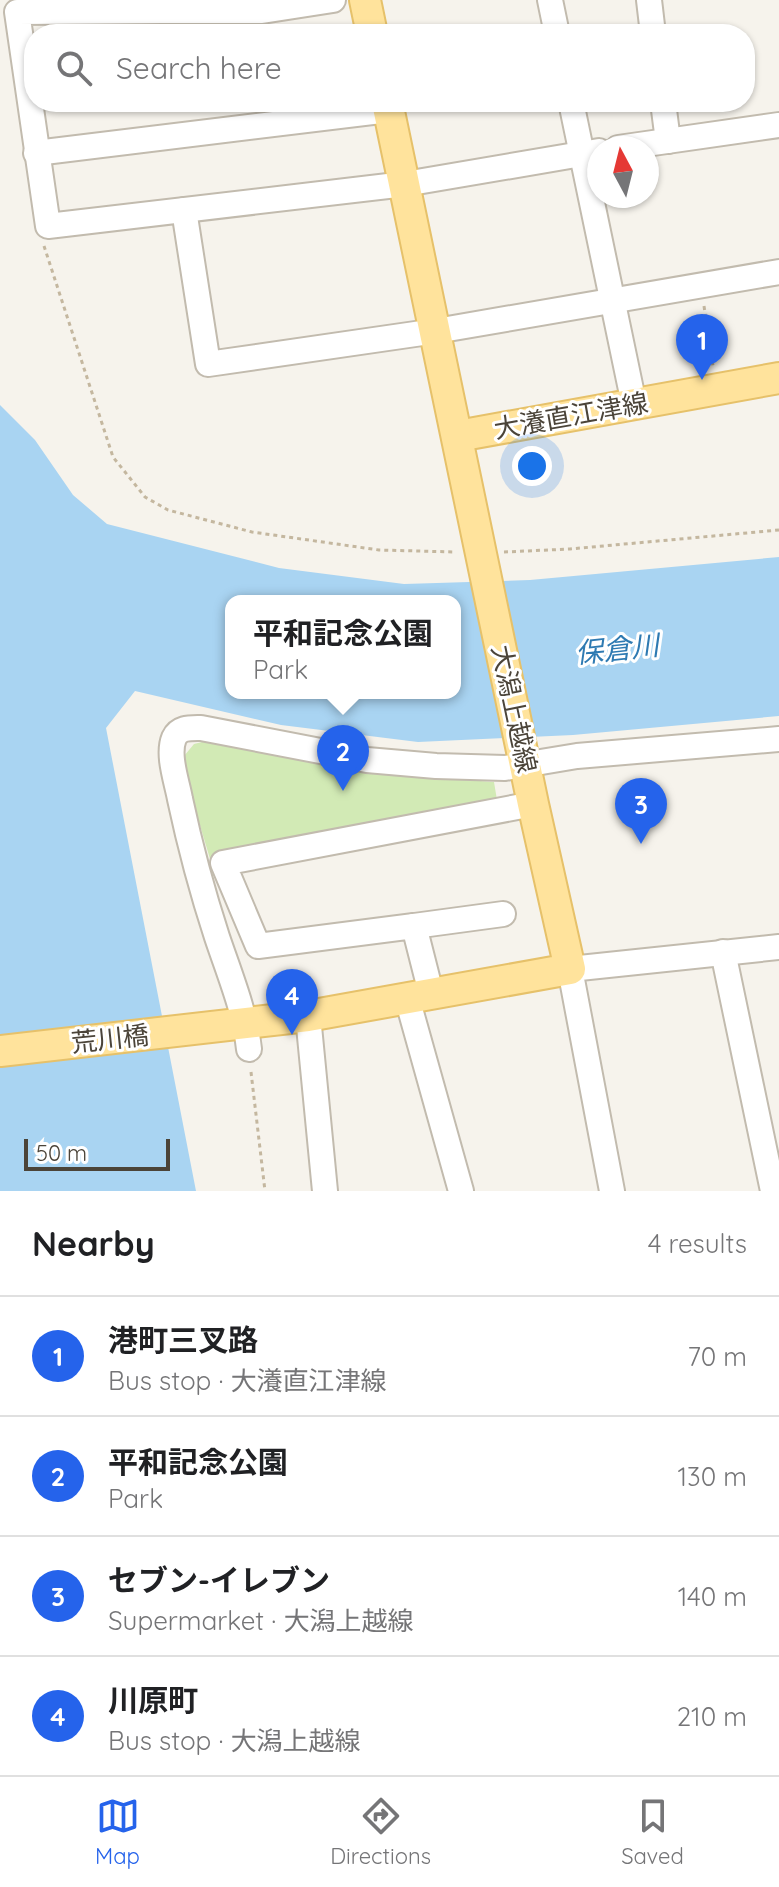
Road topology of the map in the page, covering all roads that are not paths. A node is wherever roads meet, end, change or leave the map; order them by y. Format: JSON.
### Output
{"nodes":[{"id":1,"x":333,"y":0,"type":"edge"},
{"id":2,"x":365,"y":0,"type":"edge"},
{"id":3,"x":550,"y":0,"type":"edge"},
{"id":4,"x":649,"y":0,"type":"edge"},
{"id":5,"x":163,"y":6,"type":"edge"},
{"id":6,"x":370,"y":24,"type":"edge"},
{"id":7,"x":555,"y":24,"type":"edge"},
{"id":8,"x":652,"y":24,"type":"edge"},
{"id":9,"x":24,"y":64,"type":"edge"},
{"id":10,"x":30,"y":112,"type":"edge"},
{"id":11,"x":343,"y":112,"type":"edge"},
{"id":12,"x":389,"y":112,"type":"edge"},
{"id":13,"x":575,"y":112,"type":"edge"},
{"id":14,"x":664,"y":112,"type":"edge"},
{"id":15,"x":779,"y":125,"type":"edge"},
{"id":16,"x":668,"y":141,"type":"junction"},
{"id":17,"x":659,"y":142,"type":"edge"},
{"id":18,"x":587,"y":144,"type":"edge"},
{"id":19,"x":36,"y":153,"type":"junction"},
{"id":20,"x":587,"y":153,"type":"edge"},
{"id":21,"x":405,"y":184,"type":"junction"},
{"id":22,"x":598,"y":208,"type":"edge"},
{"id":23,"x":184,"y":210,"type":"junction"},
{"id":24,"x":779,"y":272,"type":"edge"},
{"id":25,"x":612,"y":300,"type":"junction"},
{"id":26,"x":436,"y":331,"type":"junction"},
{"id":27,"x":779,"y":378,"type":"edge"},
{"id":28,"x":634,"y":404,"type":"junction"},
{"id":29,"x":458,"y":436,"type":"junction"},
{"id":30,"x":779,"y":739,"type":"edge"},
{"id":31,"x":523,"y":755,"type":"junction"},
{"id":32,"x":533,"y":804,"type":"junction"},
{"id":33,"x":503,"y":914,"type":"dead end"},
{"id":34,"x":414,"y":926,"type":"junction"},
{"id":35,"x":779,"y":947,"type":"edge"},
{"id":36,"x":723,"y":952,"type":"junction"},
{"id":37,"x":570,"y":969,"type":"junction"},
{"id":38,"x":419,"y":995,"type":"junction"},
{"id":39,"x":308,"y":1016,"type":"junction"},
{"id":40,"x":238,"y":1034,"type":"junction"},
{"id":41,"x":0,"y":1051,"type":"edge"},
{"id":42,"x":325,"y":1191,"type":"edge"},
{"id":43,"x":461,"y":1191,"type":"edge"},
{"id":44,"x":612,"y":1191,"type":"edge"},
{"id":45,"x":773,"y":1191,"type":"edge"}],
"edges":[{"from":1,"to":5,"type":"street"},
{"from":2,"to":6,"type":"main road"},
{"from":3,"to":7,"type":"street"},
{"from":4,"to":8,"type":"street"},
{"from":5,"to":9,"type":"street"},
{"from":10,"to":19,"type":"street"},
{"from":11,"to":19,"type":"street"},
{"from":12,"to":21,"type":"main road","name":"大潟上越線"},
{"from":13,"to":18,"type":"street"},
{"from":14,"to":16,"type":"street"},
{"from":15,"to":16,"type":"street"},
{"from":16,"to":17,"type":"street"},
{"from":19,"to":23,"type":"street"},
{"from":20,"to":21,"type":"street"},
{"from":21,"to":23,"type":"street"},
{"from":21,"to":26,"type":"main road","name":"大潟上越線"},
{"from":22,"to":25,"type":"street"},
{"from":23,"to":26,"type":"street"},
{"from":24,"to":25,"type":"street"},
{"from":25,"to":26,"type":"street"},
{"from":25,"to":28,"type":"street"},
{"from":26,"to":29,"type":"main road","name":"大潟上越線"},
{"from":27,"to":28,"type":"main road","name":"大瀁直江津線"},
{"from":28,"to":29,"type":"main road","name":"大瀁直江津線"},
{"from":29,"to":31,"type":"main road","name":"大潟上越線"},
{"from":30,"to":31,"type":"street"},
{"from":31,"to":32,"type":"main road","name":"大潟上越線"},
{"from":31,"to":40,"type":"street"},
{"from":32,"to":34,"type":"street"},
{"from":32,"to":37,"type":"main road","name":"大潟上越線"},
{"from":33,"to":34,"type":"street"},
{"from":34,"to":38,"type":"street"},
{"from":35,"to":36,"type":"street"},
{"from":36,"to":37,"type":"street"},
{"from":36,"to":45,"type":"street"},
{"from":37,"to":38,"type":"main road"},
{"from":37,"to":44,"type":"street"},
{"from":38,"to":39,"type":"main road"},
{"from":38,"to":43,"type":"street"},
{"from":39,"to":40,"type":"main road"},
{"from":39,"to":42,"type":"street"},
{"from":40,"to":41,"type":"main road","name":"荒川橋"}]}
